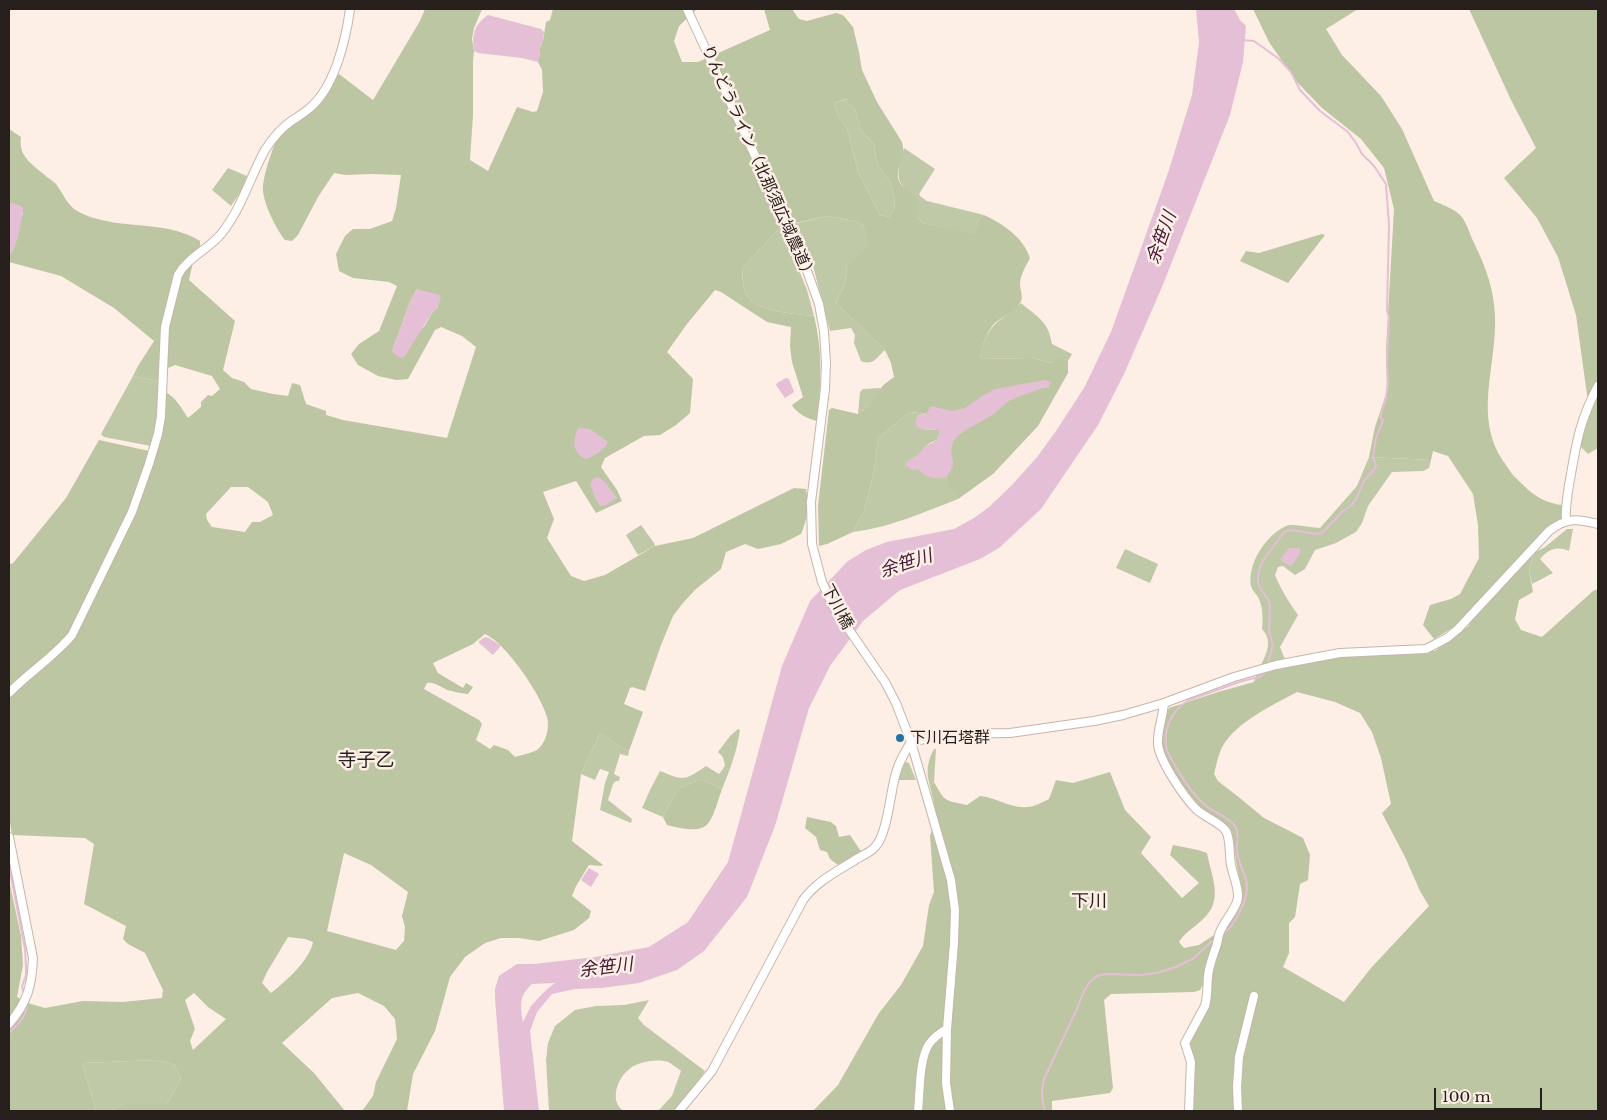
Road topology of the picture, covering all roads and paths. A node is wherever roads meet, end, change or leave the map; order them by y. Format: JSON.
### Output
{"nodes":[{"id":1,"x":350,"y":9,"type":"edge"},
{"id":2,"x":687,"y":9,"type":"edge"},
{"id":3,"x":1598,"y":386,"type":"edge"},
{"id":4,"x":1566,"y":520,"type":"junction"},
{"id":5,"x":1598,"y":524,"type":"edge"},
{"id":6,"x":815,"y":558,"type":"joint"},
{"id":7,"x":9,"y":693,"type":"edge"},
{"id":8,"x":1164,"y":703,"type":"junction"},
{"id":9,"x":911,"y":742,"type":"junction"},
{"id":10,"x":9,"y":837,"type":"edge"},
{"id":11,"x":1254,"y":996,"type":"dead end"},
{"id":12,"x":9,"y":1024,"type":"edge"},
{"id":13,"x":947,"y":1029,"type":"junction"},
{"id":14,"x":679,"y":1111,"type":"edge"},
{"id":15,"x":918,"y":1111,"type":"edge"},
{"id":16,"x":950,"y":1111,"type":"edge"},
{"id":17,"x":1189,"y":1111,"type":"edge"},
{"id":18,"x":1238,"y":1111,"type":"edge"}],
"edges":[{"from":1,"to":7,"type":"street"},
{"from":2,"to":6,"type":"street","name":"りんどうライン（北那須広域農道）"},
{"from":3,"to":4,"type":"street"},
{"from":4,"to":5,"type":"street"},
{"from":4,"to":8,"type":"street"},
{"from":6,"to":9,"type":"street","name":"下川橋"},
{"from":8,"to":9,"type":"street"},
{"from":8,"to":17,"type":"street"},
{"from":9,"to":13,"type":"street"},
{"from":9,"to":14,"type":"street"},
{"from":10,"to":12,"type":"street"},
{"from":11,"to":18,"type":"street"},
{"from":13,"to":15,"type":"street"},
{"from":13,"to":16,"type":"street"}]}
